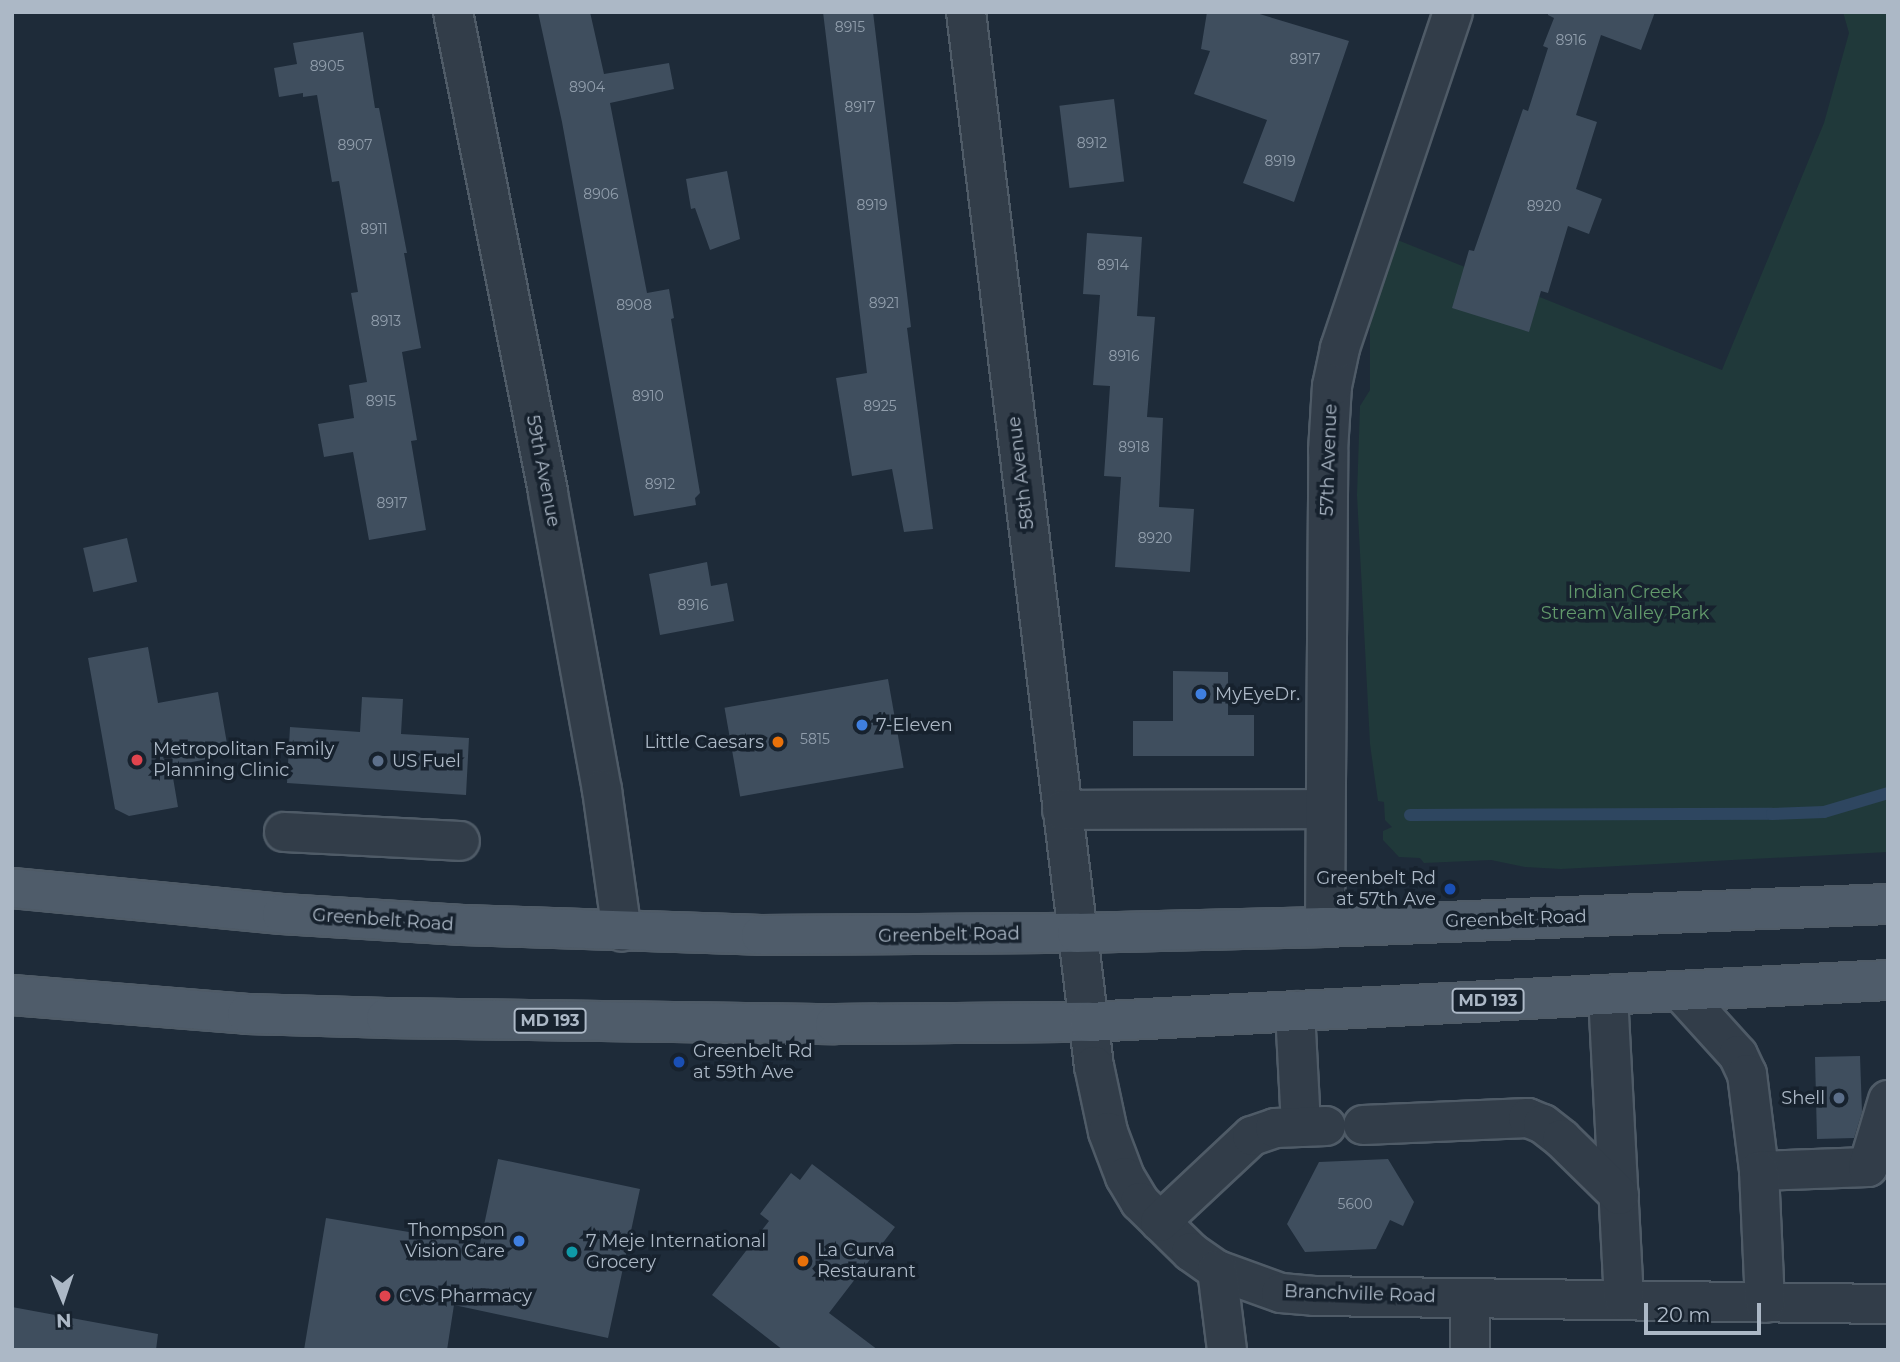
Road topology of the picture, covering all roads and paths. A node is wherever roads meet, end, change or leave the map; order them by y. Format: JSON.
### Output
{"nodes":[{"id":1,"x":453,"y":12,"type":"edge"},
{"id":2,"x":966,"y":12,"type":"edge"},
{"id":3,"x":1454,"y":12,"type":"edge"},
{"id":4,"x":1325,"y":808,"type":"junction"},
{"id":5,"x":1062,"y":810,"type":"junction"},
{"id":6,"x":284,"y":832,"type":"dead end"},
{"id":7,"x":460,"y":841,"type":"dead end"},
{"id":8,"x":12,"y":888,"type":"edge"},
{"id":9,"x":1888,"y":904,"type":"edge"},
{"id":10,"x":1325,"y":927,"type":"junction"},
{"id":11,"x":622,"y":932,"type":"junction"},
{"id":12,"x":1077,"y":933,"type":"junction"},
{"id":13,"x":1888,"y":980,"type":"edge"},
{"id":14,"x":1680,"y":991,"type":"junction"},
{"id":15,"x":12,"y":995,"type":"edge"},
{"id":16,"x":1608,"y":995,"type":"junction"},
{"id":17,"x":1295,"y":1011,"type":"junction"},
{"id":18,"x":1089,"y":1023,"type":"junction"},
{"id":19,"x":1888,"y":1100,"type":"edge"},
{"id":20,"x":1330,"y":1126,"type":"junction"},
{"id":21,"x":1759,"y":1171,"type":"junction"},
{"id":22,"x":1619,"y":1195,"type":"junction"},
{"id":23,"x":1160,"y":1222,"type":"junction"},
{"id":24,"x":1217,"y":1270,"type":"junction"},
{"id":25,"x":1470,"y":1298,"type":"junction"},
{"id":26,"x":1624,"y":1300,"type":"junction"},
{"id":27,"x":1765,"y":1303,"type":"junction"},
{"id":28,"x":1888,"y":1304,"type":"edge"},
{"id":29,"x":1227,"y":1350,"type":"edge"},
{"id":30,"x":1470,"y":1350,"type":"edge"}],
"edges":[{"from":1,"to":11,"type":"street","name":"59th Avenue"},
{"from":2,"to":5,"type":"street","name":"58th Avenue"},
{"from":3,"to":4,"type":"street","name":"57th Avenue"},
{"from":4,"to":5,"type":"street"},
{"from":4,"to":10,"type":"street","name":"57th Avenue"},
{"from":5,"to":12,"type":"street","name":"58th Avenue"},
{"from":6,"to":7,"type":"street"},
{"from":8,"to":11,"type":"main road","name":"Greenbelt Road"},
{"from":9,"to":10,"type":"main road","name":"Greenbelt Road"},
{"from":10,"to":12,"type":"main road","name":"Greenbelt Road"},
{"from":11,"to":12,"type":"main road","name":"Greenbelt Road"},
{"from":12,"to":18,"type":"street","name":"Branchville Road"},
{"from":13,"to":14,"type":"main road","number":"MD 193"},
{"from":14,"to":16,"type":"main road","number":"MD 193"},
{"from":14,"to":21,"type":"street"},
{"from":15,"to":18,"type":"main road","number":"MD 193"},
{"from":16,"to":17,"type":"main road","number":"MD 193"},
{"from":16,"to":22,"type":"street"},
{"from":17,"to":18,"type":"main road","number":"MD 193"},
{"from":17,"to":20,"type":"street"},
{"from":18,"to":23,"type":"street","name":"Branchville Road"},
{"from":19,"to":21,"type":"street"},
{"from":20,"to":22,"type":"street"},
{"from":20,"to":23,"type":"street"},
{"from":21,"to":27,"type":"street"},
{"from":22,"to":26,"type":"street"},
{"from":23,"to":24,"type":"street","name":"Branchville Road"},
{"from":24,"to":25,"type":"street","name":"Branchville Road"},
{"from":24,"to":29,"type":"street"},
{"from":25,"to":26,"type":"street","name":"Branchville Road"},
{"from":25,"to":30,"type":"street"},
{"from":26,"to":27,"type":"street","name":"Branchville Road"},
{"from":27,"to":28,"type":"street","name":"Branchville Road"}]}
